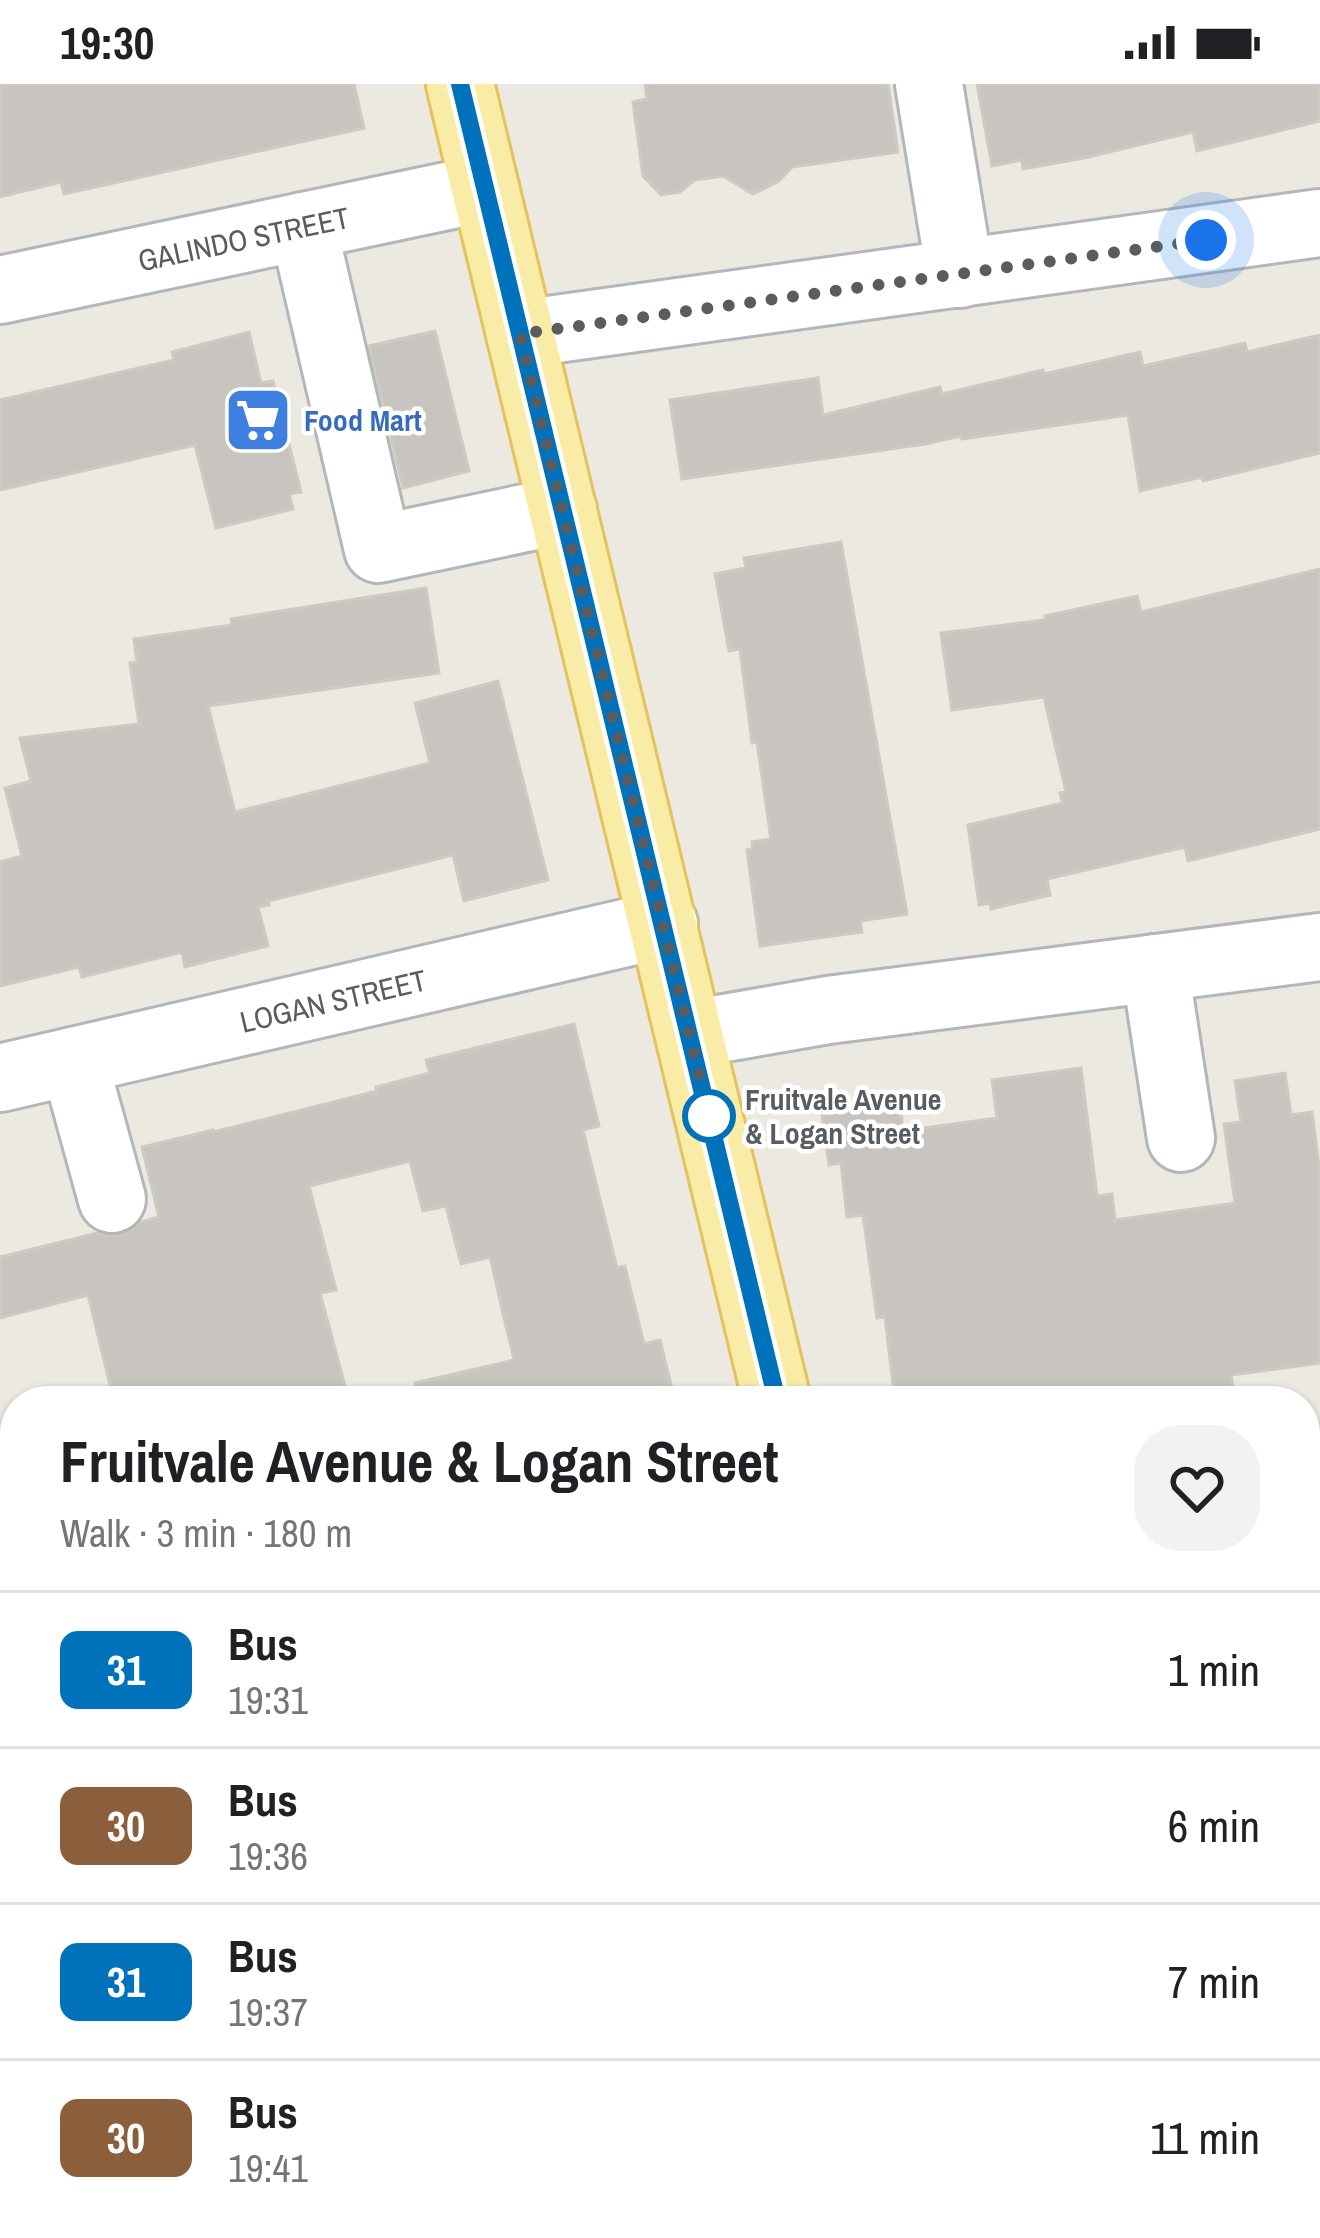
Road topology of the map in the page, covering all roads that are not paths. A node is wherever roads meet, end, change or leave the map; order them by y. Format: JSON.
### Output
{"nodes":[{"id":1,"x":460,"y":84,"type":"edge"},
{"id":2,"x":929,"y":84,"type":"edge"},
{"id":3,"x":485,"y":188,"type":"junction"},
{"id":4,"x":1320,"y":224,"type":"edge"},
{"id":5,"x":303,"y":226,"type":"junction"},
{"id":6,"x":960,"y":274,"type":"junction"},
{"id":7,"x":0,"y":290,"type":"edge"},
{"id":8,"x":520,"y":334,"type":"junction"},
{"id":9,"x":563,"y":510,"type":"junction"},
{"id":10,"x":664,"y":924,"type":"junction"},
{"id":11,"x":1320,"y":947,"type":"edge"},
{"id":12,"x":1155,"y":968,"type":"junction"},
{"id":13,"x":690,"y":1034,"type":"junction"},
{"id":14,"x":74,"y":1061,"type":"junction"},
{"id":15,"x":0,"y":1078,"type":"edge"},
{"id":16,"x":1181,"y":1138,"type":"dead end"},
{"id":17,"x":112,"y":1199,"type":"dead end"},
{"id":18,"x":773,"y":1386,"type":"edge"}],
"edges":[{"from":1,"to":3,"type":"main road"},
{"from":2,"to":6,"type":"street"},
{"from":3,"to":5,"type":"street","name":"GALINDO STREET"},
{"from":3,"to":8,"type":"main road"},
{"from":4,"to":6,"type":"street"},
{"from":5,"to":7,"type":"street","name":"GALINDO STREET"},
{"from":5,"to":9,"type":"street"},
{"from":6,"to":8,"type":"street"},
{"from":8,"to":9,"type":"main road"},
{"from":9,"to":10,"type":"main road"},
{"from":10,"to":13,"type":"main road"},
{"from":10,"to":14,"type":"street","name":"LOGAN STREET"},
{"from":11,"to":12,"type":"street"},
{"from":12,"to":13,"type":"street"},
{"from":12,"to":16,"type":"street"},
{"from":13,"to":18,"type":"main road"},
{"from":14,"to":15,"type":"street","name":"LOGAN STREET"},
{"from":14,"to":17,"type":"street"}]}
